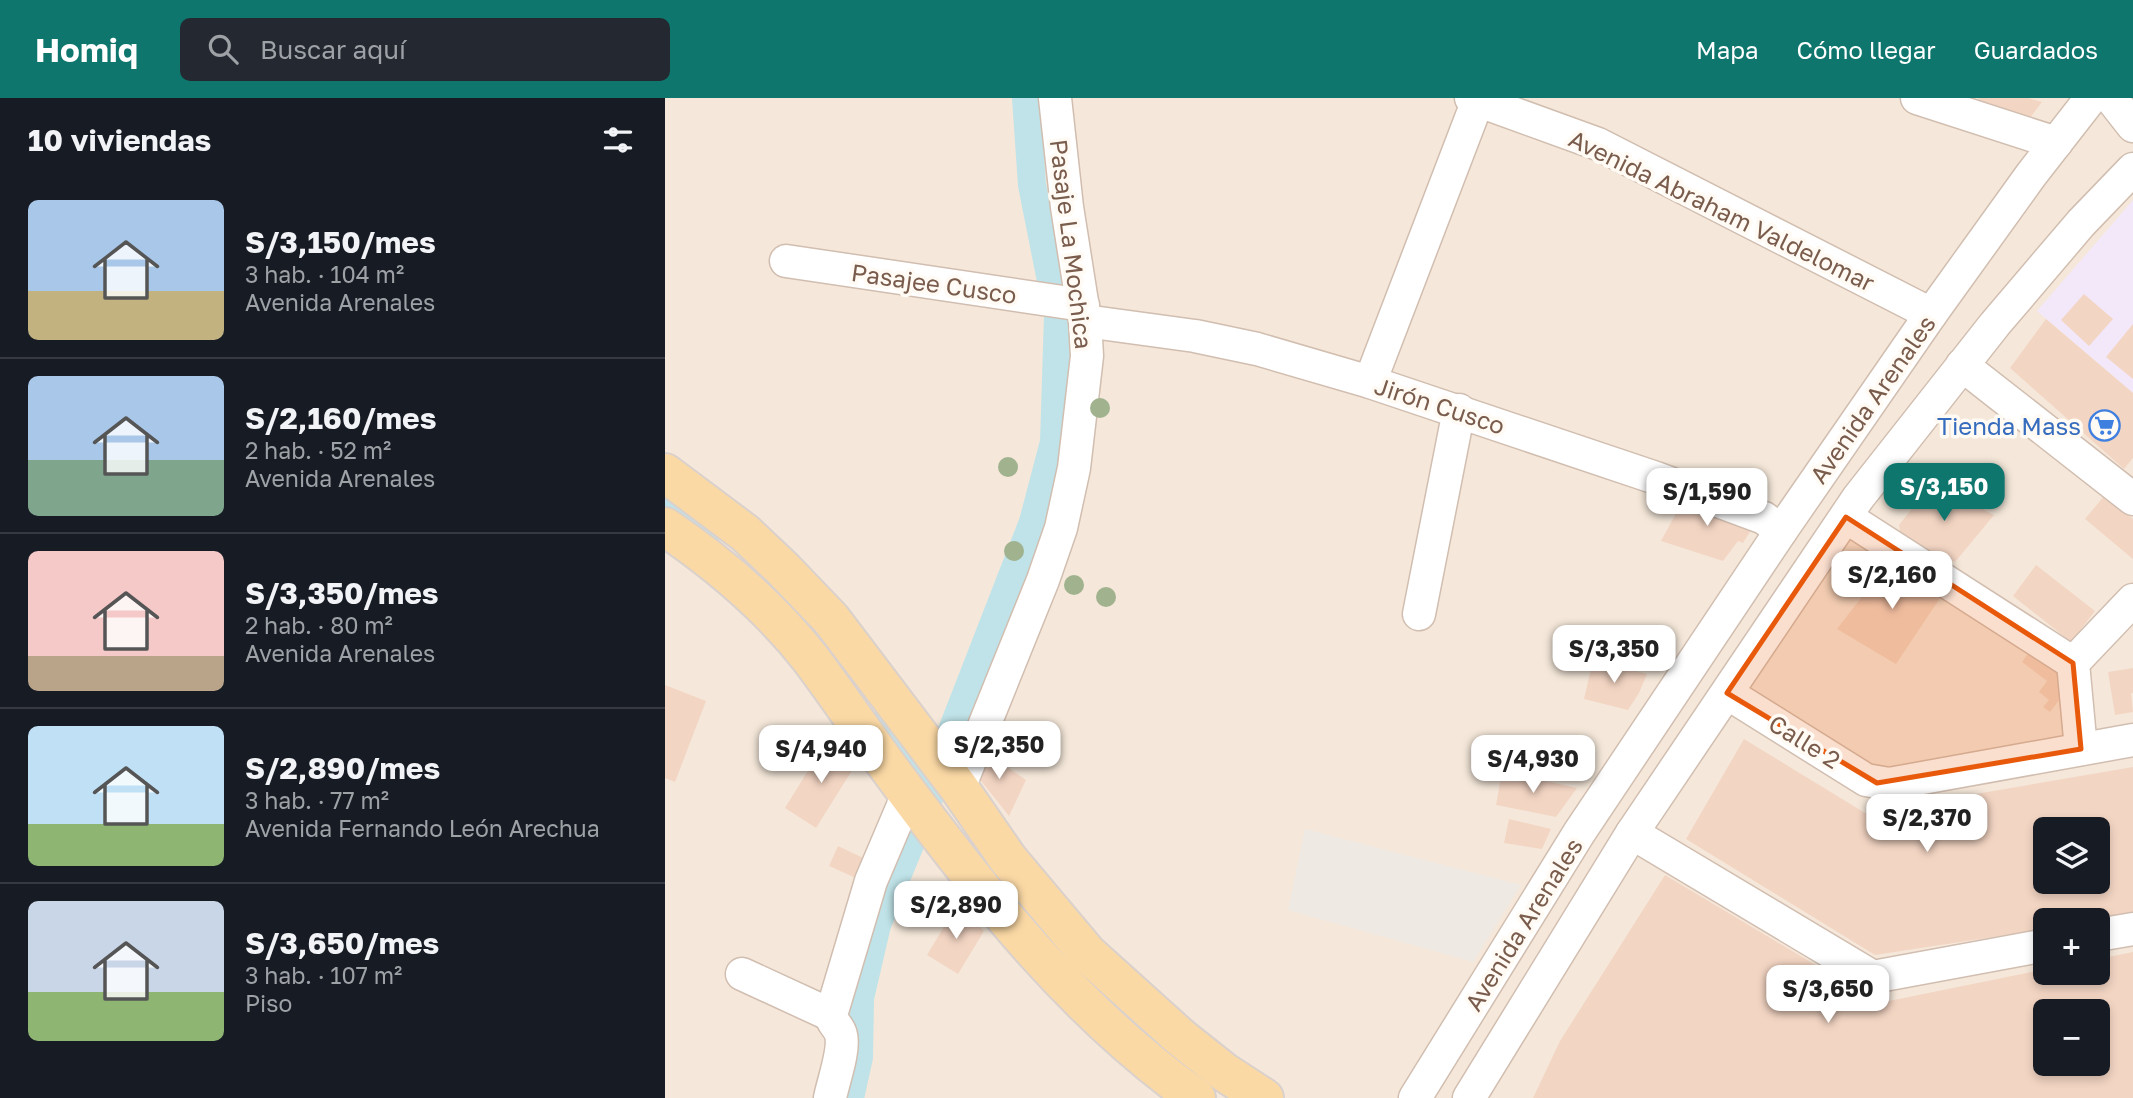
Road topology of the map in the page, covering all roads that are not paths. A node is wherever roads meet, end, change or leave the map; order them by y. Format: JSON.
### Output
{"nodes":[{"id":1,"x":1055,"y":98,"type":"edge"},
{"id":2,"x":1917,"y":98,"type":"edge"},
{"id":3,"x":2091,"y":98,"type":"edge"},
{"id":4,"x":2111,"y":98,"type":"edge"},
{"id":5,"x":1474,"y":99,"type":"edge"},
{"id":6,"x":2133,"y":126,"type":"edge"},
{"id":7,"x":2056,"y":144,"type":"junction"},
{"id":8,"x":2133,"y":169,"type":"edge"},
{"id":9,"x":786,"y":261,"type":"dead end"},
{"id":10,"x":1084,"y":313,"type":"junction"},
{"id":11,"x":1931,"y":314,"type":"junction"},
{"id":12,"x":1962,"y":365,"type":"junction"},
{"id":13,"x":1370,"y":382,"type":"junction"},
{"id":14,"x":1459,"y":410,"type":"junction"},
{"id":15,"x":665,"y":473,"type":"edge"},
{"id":16,"x":2133,"y":499,"type":"edge"},
{"id":17,"x":1846,"y":517,"type":"junction"},
{"id":18,"x":665,"y":527,"type":"edge"},
{"id":19,"x":1781,"y":531,"type":"junction"},
{"id":20,"x":2133,"y":600,"type":"edge"},
{"id":21,"x":1419,"y":614,"type":"dead end"},
{"id":22,"x":2073,"y":663,"type":"junction"},
{"id":23,"x":1727,"y":693,"type":"junction"},
{"id":24,"x":2133,"y":740,"type":"edge"},
{"id":25,"x":2080,"y":741,"type":"junction"},
{"id":26,"x":959,"y":788,"type":"junction"},
{"id":27,"x":908,"y":794,"type":"junction"},
{"id":28,"x":1632,"y":834,"type":"junction"},
{"id":29,"x":2133,"y":929,"type":"edge"},
{"id":30,"x":2110,"y":933,"type":"edge"},
{"id":31,"x":2033,"y":947,"type":"edge"},
{"id":32,"x":743,"y":974,"type":"dead end"},
{"id":33,"x":831,"y":1015,"type":"junction"},
{"id":34,"x":830,"y":1098,"type":"edge"},
{"id":35,"x":1196,"y":1098,"type":"edge"},
{"id":36,"x":1264,"y":1098,"type":"edge"},
{"id":37,"x":1415,"y":1098,"type":"edge"},
{"id":38,"x":1469,"y":1098,"type":"edge"}],
"edges":[{"from":1,"to":10,"type":"street","name":"Pasaje La Mochica"},
{"from":2,"to":7,"type":"street"},
{"from":3,"to":7,"type":"street","name":"Avenida Arenales"},
{"from":4,"to":6,"type":"street"},
{"from":5,"to":11,"type":"street","name":"Avenida Abraham Valdelomar"},
{"from":5,"to":13,"type":"street"},
{"from":7,"to":11,"type":"street","name":"Avenida Arenales"},
{"from":8,"to":12,"type":"street","name":"Avenida Arenales"},
{"from":9,"to":10,"type":"street","name":"Pasajee Cusco"},
{"from":10,"to":13,"type":"street","name":"Jirón Cusco"},
{"from":10,"to":26,"type":"street","name":"Pasaje La Mochica"},
{"from":11,"to":19,"type":"street","name":"Avenida Arenales"},
{"from":12,"to":16,"type":"street"},
{"from":12,"to":17,"type":"street","name":"Avenida Arenales"},
{"from":13,"to":14,"type":"street","name":"Jirón Cusco"},
{"from":14,"to":19,"type":"street","name":"Jirón Cusco"},
{"from":14,"to":21,"type":"street"},
{"from":15,"to":26,"type":"main road"},
{"from":17,"to":22,"type":"street"},
{"from":17,"to":23,"type":"street","name":"Avenida Arenales"},
{"from":18,"to":27,"type":"main road"},
{"from":19,"to":37,"type":"street","name":"Avenida Arenales"},
{"from":20,"to":22,"type":"street"},
{"from":22,"to":25,"type":"street"},
{"from":23,"to":25,"type":"street","name":"Calle 2"},
{"from":23,"to":28,"type":"street","name":"Avenida Arenales"},
{"from":24,"to":25,"type":"street","name":"Calle 2"},
{"from":26,"to":36,"type":"main road"},
{"from":27,"to":33,"type":"street"},
{"from":27,"to":35,"type":"main road"},
{"from":28,"to":31,"type":"street"},
{"from":28,"to":38,"type":"street","name":"Avenida Arenales"},
{"from":29,"to":30,"type":"street"},
{"from":32,"to":33,"type":"street"},
{"from":33,"to":34,"type":"street"}]}
